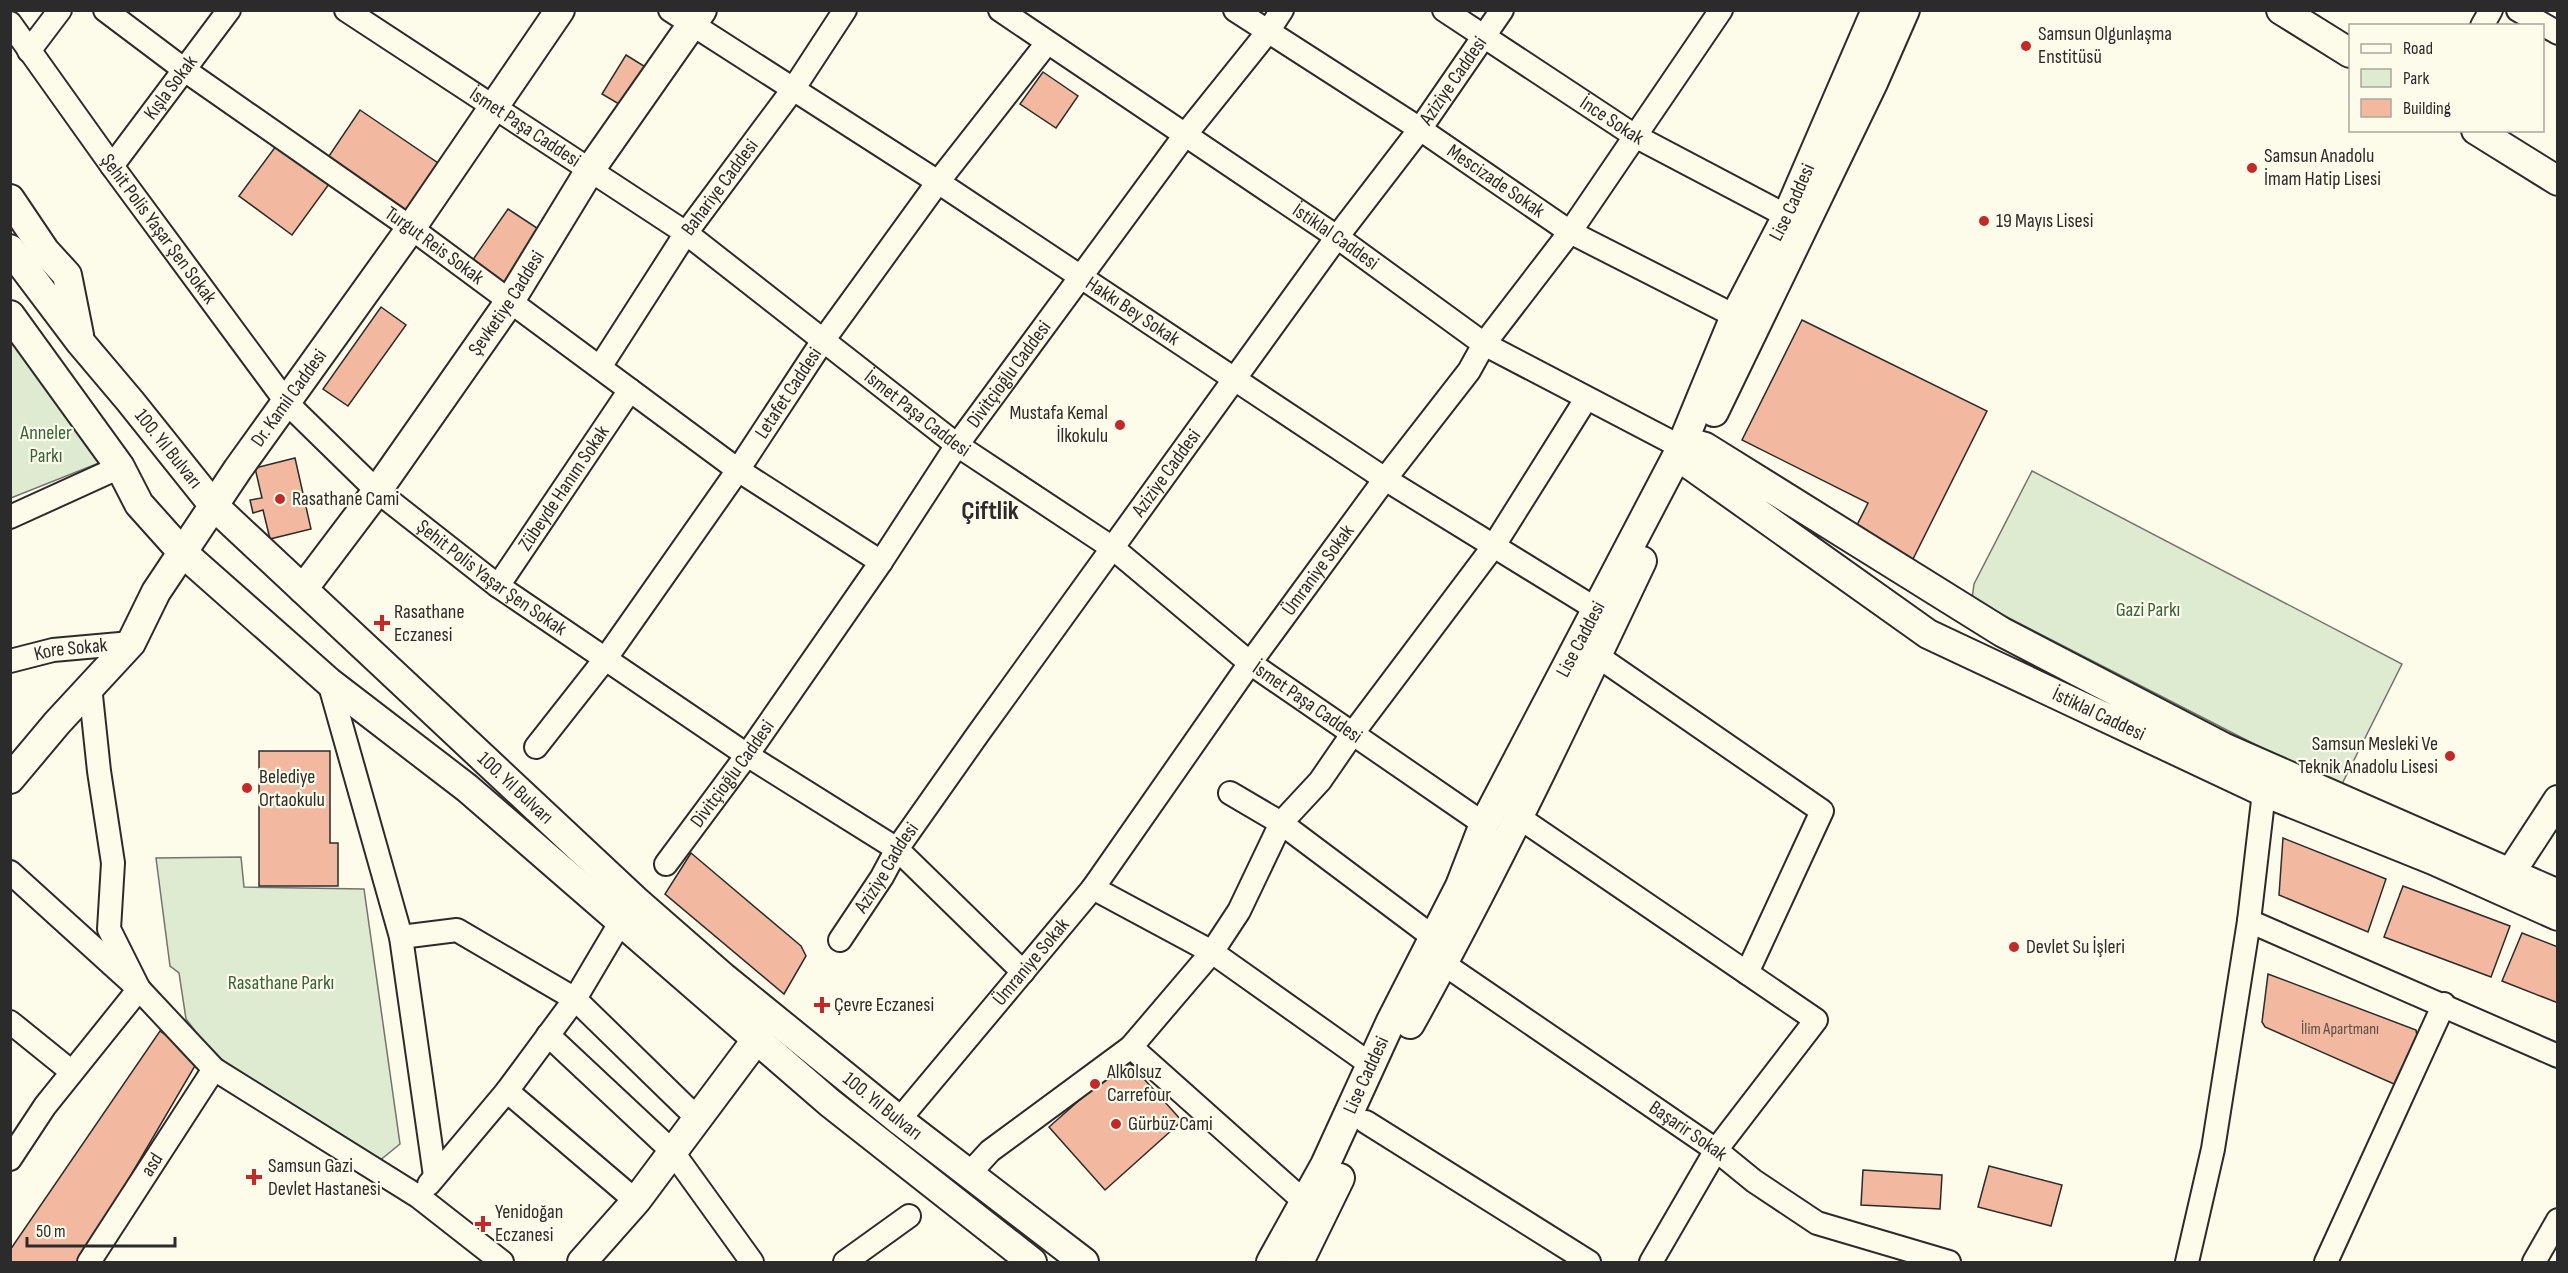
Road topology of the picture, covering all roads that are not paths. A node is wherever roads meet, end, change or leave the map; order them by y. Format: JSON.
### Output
{"nodes":[{"id":1,"x":60,"y":10,"type":"edge"},
{"id":2,"x":105,"y":10,"type":"edge"},
{"id":3,"x":229,"y":10,"type":"edge"},
{"id":4,"x":346,"y":10,"type":"edge"},
{"id":5,"x":560,"y":10,"type":"edge"},
{"id":6,"x":845,"y":10,"type":"edge"},
{"id":7,"x":1000,"y":10,"type":"edge"},
{"id":8,"x":1235,"y":10,"type":"edge"},
{"id":9,"x":1282,"y":10,"type":"edge"},
{"id":10,"x":1444,"y":10,"type":"edge"},
{"id":11,"x":1502,"y":10,"type":"edge"},
{"id":12,"x":1721,"y":10,"type":"edge"},
{"id":13,"x":1905,"y":10,"type":"edge"},
{"id":14,"x":2281,"y":10,"type":"edge"},
{"id":15,"x":2491,"y":10,"type":"edge"},
{"id":16,"x":2518,"y":10,"type":"edge"},
{"id":17,"x":1874,"y":11,"type":"edge"},
{"id":18,"x":688,"y":15,"type":"edge"},
{"id":19,"x":10,"y":24,"type":"edge"},
{"id":20,"x":2483,"y":24,"type":"edge"},
{"id":21,"x":2542,"y":24,"type":"edge"},
{"id":22,"x":2544,"y":25,"type":"edge"},
{"id":23,"x":1268,"y":33,"type":"junction"},
{"id":24,"x":2558,"y":33,"type":"edge"},
{"id":25,"x":1483,"y":37,"type":"junction"},
{"id":26,"x":1047,"y":43,"type":"junction"},
{"id":27,"x":29,"y":51,"type":"junction"},
{"id":28,"x":2349,"y":53,"type":"edge"},
{"id":29,"x":186,"y":71,"type":"junction"},
{"id":30,"x":794,"y":88,"type":"junction"},
{"id":31,"x":494,"y":106,"type":"junction"},
{"id":32,"x":1420,"y":129,"type":"junction"},
{"id":33,"x":2479,"y":132,"type":"edge"},
{"id":34,"x":1185,"y":135,"type":"junction"},
{"id":35,"x":1635,"y":136,"type":"junction"},
{"id":36,"x":112,"y":166,"type":"junction"},
{"id":37,"x":590,"y":170,"type":"junction"},
{"id":38,"x":2558,"y":181,"type":"edge"},
{"id":39,"x":938,"y":182,"type":"junction"},
{"id":40,"x":10,"y":199,"type":"edge"},
{"id":41,"x":1786,"y":216,"type":"junction"},
{"id":42,"x":411,"y":228,"type":"junction"},
{"id":43,"x":1570,"y":232,"type":"junction"},
{"id":44,"x":686,"y":233,"type":"junction"},
{"id":45,"x":1337,"y":237,"type":"junction"},
{"id":46,"x":10,"y":249,"type":"edge"},
{"id":47,"x":1081,"y":277,"type":"junction"},
{"id":48,"x":510,"y":301,"type":"junction"},
{"id":49,"x":10,"y":315,"type":"edge"},
{"id":50,"x":1735,"y":316,"type":"junction"},
{"id":51,"x":822,"y":342,"type":"junction"},
{"id":52,"x":81,"y":343,"type":"junction"},
{"id":53,"x":1484,"y":344,"type":"junction"},
{"id":54,"x":600,"y":367,"type":"junction"},
{"id":55,"x":1235,"y":377,"type":"junction"},
{"id":56,"x":630,"y":390,"type":"junction"},
{"id":57,"x":1586,"y":399,"type":"junction"},
{"id":58,"x":287,"y":403,"type":"junction"},
{"id":59,"x":957,"y":445,"type":"junction"},
{"id":60,"x":1689,"y":452,"type":"junction"},
{"id":61,"x":120,"y":467,"type":"junction"},
{"id":62,"x":738,"y":470,"type":"junction"},
{"id":63,"x":1385,"y":479,"type":"junction"},
{"id":64,"x":376,"y":491,"type":"junction"},
{"id":65,"x":214,"y":506,"type":"junction"},
{"id":66,"x":10,"y":517,"type":"edge"},
{"id":67,"x":1492,"y":547,"type":"junction"},
{"id":68,"x":1114,"y":549,"type":"junction"},
{"id":69,"x":182,"y":552,"type":"junction"},
{"id":70,"x":881,"y":561,"type":"junction"},
{"id":71,"x":498,"y":586,"type":"junction"},
{"id":72,"x":303,"y":589,"type":"junction"},
{"id":73,"x":1596,"y":609,"type":"junction"},
{"id":74,"x":131,"y":643,"type":"junction"},
{"id":75,"x":1596,"y":655,"type":"junction"},
{"id":76,"x":606,"y":658,"type":"junction"},
{"id":77,"x":10,"y":661,"type":"edge"},
{"id":78,"x":1250,"y":663,"type":"junction"},
{"id":79,"x":329,"y":682,"type":"junction"},
{"id":80,"x":90,"y":686,"type":"junction"},
{"id":81,"x":1353,"y":733,"type":"junction"},
{"id":82,"x":536,"y":747,"type":"dead end"},
{"id":83,"x":747,"y":755,"type":"junction"},
{"id":84,"x":10,"y":779,"type":"edge"},
{"id":85,"x":2264,"y":792,"type":"junction"},
{"id":86,"x":1230,"y":793,"type":"dead end"},
{"id":87,"x":2558,"y":800,"type":"edge"},
{"id":88,"x":1517,"y":816,"type":"junction"},
{"id":89,"x":1281,"y":824,"type":"junction"},
{"id":90,"x":1484,"y":824,"type":"junction"},
{"id":91,"x":897,"y":849,"type":"junction"},
{"id":92,"x":666,"y":864,"type":"dead end"},
{"id":93,"x":10,"y":872,"type":"edge"},
{"id":94,"x":2511,"y":872,"type":"junction"},
{"id":95,"x":1093,"y":888,"type":"junction"},
{"id":96,"x":2558,"y":894,"type":"edge"},
{"id":97,"x":2558,"y":916,"type":"edge"},
{"id":98,"x":2249,"y":921,"type":"junction"},
{"id":99,"x":620,"y":923,"type":"junction"},
{"id":100,"x":401,"y":937,"type":"junction"},
{"id":101,"x":1434,"y":937,"type":"junction"},
{"id":102,"x":840,"y":940,"type":"dead end"},
{"id":103,"x":1212,"y":952,"type":"junction"},
{"id":104,"x":1444,"y":964,"type":"junction"},
{"id":105,"x":1023,"y":972,"type":"junction"},
{"id":106,"x":1747,"y":973,"type":"junction"},
{"id":107,"x":139,"y":989,"type":"junction"},
{"id":108,"x":575,"y":999,"type":"junction"},
{"id":109,"x":2444,"y":1004,"type":"junction"},
{"id":110,"x":10,"y":1022,"type":"edge"},
{"id":111,"x":548,"y":1035,"type":"junction"},
{"id":112,"x":757,"y":1039,"type":"junction"},
{"id":113,"x":1131,"y":1047,"type":"junction"},
{"id":114,"x":2558,"y":1056,"type":"edge"},
{"id":115,"x":1370,"y":1064,"type":"junction"},
{"id":116,"x":214,"y":1069,"type":"junction"},
{"id":117,"x":72,"y":1072,"type":"junction"},
{"id":118,"x":507,"y":1091,"type":"junction"},
{"id":119,"x":697,"y":1118,"type":"junction"},
{"id":120,"x":899,"y":1120,"type":"junction"},
{"id":121,"x":1366,"y":1122,"type":"junction"},
{"id":122,"x":1716,"y":1150,"type":"junction"},
{"id":123,"x":672,"y":1151,"type":"junction"},
{"id":124,"x":10,"y":1159,"type":"edge"},
{"id":125,"x":969,"y":1174,"type":"junction"},
{"id":126,"x":435,"y":1176,"type":"junction"},
{"id":127,"x":419,"y":1197,"type":"junction"},
{"id":128,"x":636,"y":1201,"type":"junction"},
{"id":129,"x":1306,"y":1203,"type":"junction"},
{"id":130,"x":909,"y":1216,"type":"dead end"},
{"id":131,"x":2558,"y":1220,"type":"edge"},
{"id":132,"x":89,"y":1263,"type":"edge"},
{"id":133,"x":502,"y":1263,"type":"edge"},
{"id":134,"x":582,"y":1263,"type":"edge"},
{"id":135,"x":752,"y":1263,"type":"edge"},
{"id":136,"x":845,"y":1263,"type":"edge"},
{"id":137,"x":1032,"y":1263,"type":"edge"},
{"id":138,"x":1084,"y":1263,"type":"edge"},
{"id":139,"x":1271,"y":1263,"type":"edge"},
{"id":140,"x":1299,"y":1263,"type":"edge"},
{"id":141,"x":1589,"y":1263,"type":"edge"},
{"id":142,"x":1651,"y":1263,"type":"edge"},
{"id":143,"x":1949,"y":1263,"type":"edge"},
{"id":144,"x":2187,"y":1263,"type":"edge"},
{"id":145,"x":2326,"y":1263,"type":"edge"},
{"id":146,"x":2534,"y":1263,"type":"edge"}],
"edges":[{"from":1,"to":27,"type":"street"},
{"from":2,"to":29,"type":"street","name":"Turgut Reis Sokak"},
{"from":3,"to":29,"type":"street","name":"Kışla Sokak"},
{"from":4,"to":31,"type":"street","name":"İsmet Paşa Caddesi"},
{"from":5,"to":31,"type":"main road","name":"Dr. Kamil Caddesi"},
{"from":6,"to":30,"type":"street","name":"Bahariye Caddesi"},
{"from":7,"to":26,"type":"street","name":"İstiklal Caddesi"},
{"from":8,"to":23,"type":"street","name":"Mescizade Sokak"},
{"from":9,"to":23,"type":"street","name":"Divitçioğlu Caddesi"},
{"from":10,"to":25,"type":"street","name":"İnce Sokak"},
{"from":11,"to":25,"type":"street","name":"Aziziye Caddesi"},
{"from":12,"to":35,"type":"street","name":"Ümraniye Sokak"},
{"from":13,"to":60,"type":"main road","name":"Lise Caddesi"},
{"from":14,"to":28,"type":"main road"},
{"from":15,"to":20,"type":"street"},
{"from":16,"to":21,"type":"street"},
{"from":17,"to":41,"type":"main road","name":"Lise Caddesi"},
{"from":18,"to":30,"type":"street","name":"Hakkı Bey Sokak"},
{"from":18,"to":37,"type":"main road","name":"Şevketiye Caddesi"},
{"from":19,"to":27,"type":"street","name":"Şehit Polis Yaşar Şen Sokak"},
{"from":22,"to":24,"type":"street"},
{"from":23,"to":32,"type":"street","name":"Mescizade Sokak"},
{"from":23,"to":34,"type":"street","name":"Divitçioğlu Caddesi"},
{"from":25,"to":32,"type":"street","name":"Aziziye Caddesi"},
{"from":25,"to":35,"type":"street","name":"İnce Sokak"},
{"from":26,"to":34,"type":"street","name":"İstiklal Caddesi"},
{"from":26,"to":39,"type":"street","name":"Letafet Caddesi"},
{"from":27,"to":36,"type":"street","name":"Şehit Polis Yaşar Şen Sokak"},
{"from":29,"to":36,"type":"street","name":"Kışla Sokak"},
{"from":29,"to":42,"type":"street","name":"Turgut Reis Sokak"},
{"from":30,"to":39,"type":"street","name":"Hakkı Bey Sokak"},
{"from":30,"to":44,"type":"street","name":"Bahariye Caddesi"},
{"from":31,"to":37,"type":"street","name":"İsmet Paşa Caddesi"},
{"from":31,"to":42,"type":"main road","name":"Dr. Kamil Caddesi"},
{"from":32,"to":43,"type":"street","name":"Mescizade Sokak"},
{"from":32,"to":45,"type":"street","name":"Aziziye Caddesi"},
{"from":33,"to":38,"type":"main road"},
{"from":34,"to":45,"type":"street","name":"İstiklal Caddesi"},
{"from":34,"to":47,"type":"street","name":"Divitçioğlu Caddesi"},
{"from":35,"to":41,"type":"street","name":"İnce Sokak"},
{"from":35,"to":43,"type":"street","name":"Ümraniye Sokak"},
{"from":36,"to":58,"type":"street","name":"Şehit Polis Yaşar Şen Sokak"},
{"from":37,"to":44,"type":"street","name":"İsmet Paşa Caddesi"},
{"from":37,"to":48,"type":"main road","name":"Şevketiye Caddesi"},
{"from":39,"to":47,"type":"street","name":"Hakkı Bey Sokak"},
{"from":39,"to":51,"type":"street","name":"Letafet Caddesi"},
{"from":40,"to":52,"type":"main road"},
{"from":41,"to":50,"type":"main road","name":"Lise Caddesi"},
{"from":42,"to":48,"type":"street","name":"Turgut Reis Sokak"},
{"from":42,"to":58,"type":"main road","name":"Dr. Kamil Caddesi"},
{"from":43,"to":50,"type":"street","name":"Mescizade Sokak"},
{"from":43,"to":53,"type":"street","name":"Ümraniye Sokak"},
{"from":44,"to":51,"type":"street","name":"İsmet Paşa Caddesi"},
{"from":44,"to":54,"type":"street","name":"Bahariye Caddesi"},
{"from":45,"to":53,"type":"street","name":"İstiklal Caddesi"},
{"from":45,"to":55,"type":"street","name":"Aziziye Caddesi"},
{"from":46,"to":52,"type":"main road","name":"100. Yıl Bulvarı"},
{"from":47,"to":55,"type":"street","name":"Hakkı Bey Sokak"},
{"from":47,"to":59,"type":"street","name":"Divitçioğlu Caddesi"},
{"from":48,"to":54,"type":"street","name":"Turgut Reis Sokak"},
{"from":48,"to":64,"type":"main road","name":"Şevketiye Caddesi"},
{"from":49,"to":61,"type":"main road","name":"100. Yıl Bulvarı"},
{"from":50,"to":60,"type":"main road","name":"Lise Caddesi"},
{"from":51,"to":59,"type":"street","name":"İsmet Paşa Caddesi"},
{"from":51,"to":62,"type":"street","name":"Letafet Caddesi"},
{"from":52,"to":65,"type":"main road","name":"100. Yıl Bulvarı"},
{"from":53,"to":57,"type":"street","name":"İstiklal Caddesi"},
{"from":53,"to":63,"type":"street","name":"Ümraniye Sokak"},
{"from":54,"to":56,"type":"street","name":"Turgut Reis Sokak"},
{"from":55,"to":63,"type":"street","name":"Hakkı Bey Sokak"},
{"from":55,"to":68,"type":"street","name":"Aziziye Caddesi"},
{"from":56,"to":62,"type":"street","name":"Turgut Reis Sokak"},
{"from":56,"to":71,"type":"street","name":"Zübeyde Hanım Sokak"},
{"from":57,"to":60,"type":"street","name":"İstiklal Caddesi"},
{"from":57,"to":67,"type":"street"},
{"from":58,"to":64,"type":"street","name":"Şehit Polis Yaşar Şen Sokak"},
{"from":58,"to":65,"type":"main road","name":"Dr. Kamil Caddesi"},
{"from":59,"to":68,"type":"street","name":"İsmet Paşa Caddesi"},
{"from":59,"to":70,"type":"street","name":"Divitçioğlu Caddesi"},
{"from":60,"to":73,"type":"main road","name":"Lise Caddesi"},
{"from":60,"to":75,"type":"main road","name":"Lise Caddesi"},
{"from":60,"to":85,"type":"main road","name":"İstiklal Caddesi"},
{"from":60,"to":94,"type":"main road","name":"İstiklal Caddesi"},
{"from":61,"to":66,"type":"street"},
{"from":61,"to":69,"type":"main road","name":"100. Yıl Bulvarı"},
{"from":62,"to":70,"type":"street","name":"Turgut Reis Sokak"},
{"from":62,"to":76,"type":"street","name":"Letafet Caddesi"},
{"from":63,"to":67,"type":"street","name":"Hakkı Bey Sokak"},
{"from":63,"to":78,"type":"street","name":"Ümraniye Sokak"},
{"from":64,"to":71,"type":"street","name":"Şehit Polis Yaşar Şen Sokak"},
{"from":64,"to":72,"type":"main road","name":"Şevketiye Caddesi"},
{"from":65,"to":69,"type":"main road","name":"Dr. Kamil Caddesi"},
{"from":65,"to":72,"type":"main road","name":"100. Yıl Bulvarı"},
{"from":67,"to":73,"type":"street","name":"Hakkı Bey Sokak"},
{"from":67,"to":81,"type":"street"},
{"from":68,"to":78,"type":"street","name":"İsmet Paşa Caddesi"},
{"from":68,"to":91,"type":"street","name":"Aziziye Caddesi"},
{"from":69,"to":74,"type":"main road","name":"Dr. Kamil Caddesi"},
{"from":69,"to":79,"type":"main road","name":"100. Yıl Bulvarı"},
{"from":70,"to":83,"type":"street","name":"Divitçioğlu Caddesi"},
{"from":71,"to":76,"type":"street","name":"Şehit Polis Yaşar Şen Sokak"},
{"from":72,"to":120,"type":"main road","name":"100. Yıl Bulvarı"},
{"from":73,"to":90,"type":"main road","name":"Lise Caddesi"},
{"from":74,"to":77,"type":"street","name":"Kore Sokak"},
{"from":74,"to":80,"type":"main road","name":"Dr. Kamil Caddesi"},
{"from":75,"to":88,"type":"main road","name":"Lise Caddesi"},
{"from":75,"to":106,"type":"street"},
{"from":76,"to":82,"type":"street","name":"Letafet Caddesi"},
{"from":76,"to":83,"type":"street","name":"Şehit Polis Yaşar Şen Sokak"},
{"from":78,"to":81,"type":"street","name":"İsmet Paşa Caddesi"},
{"from":78,"to":95,"type":"street","name":"Ümraniye Sokak"},
{"from":79,"to":99,"type":"main road","name":"100. Yıl Bulvarı"},
{"from":79,"to":100,"type":"street"},
{"from":80,"to":84,"type":"main road","name":"Dr. Kamil Caddesi"},
{"from":80,"to":107,"type":"street"},
{"from":81,"to":89,"type":"street"},
{"from":81,"to":90,"type":"street","name":"İsmet Paşa Caddesi"},
{"from":83,"to":91,"type":"street","name":"Şehit Polis Yaşar Şen Sokak"},
{"from":83,"to":92,"type":"street","name":"Divitçioğlu Caddesi"},
{"from":85,"to":97,"type":"main road","name":"İstiklal Caddesi"},
{"from":85,"to":98,"type":"street"},
{"from":86,"to":89,"type":"street"},
{"from":87,"to":94,"type":"main road"},
{"from":88,"to":104,"type":"main road","name":"Lise Caddesi"},
{"from":88,"to":106,"type":"street"},
{"from":89,"to":101,"type":"street"},
{"from":89,"to":103,"type":"street"},
{"from":90,"to":101,"type":"main road","name":"Lise Caddesi"},
{"from":91,"to":102,"type":"street","name":"Aziziye Caddesi"},
{"from":91,"to":105,"type":"street","name":"Şehit Polis Yaşar Şen Sokak"},
{"from":93,"to":107,"type":"street"},
{"from":94,"to":96,"type":"main road","name":"İstiklal Caddesi"},
{"from":95,"to":103,"type":"street"},
{"from":95,"to":105,"type":"street","name":"Ümraniye Sokak"},
{"from":98,"to":109,"type":"street"},
{"from":98,"to":144,"type":"street"},
{"from":99,"to":108,"type":"street"},
{"from":99,"to":112,"type":"main road","name":"100. Yıl Bulvarı"},
{"from":100,"to":108,"type":"street"},
{"from":100,"to":126,"type":"street"},
{"from":101,"to":104,"type":"street"},
{"from":101,"to":115,"type":"main road","name":"Lise Caddesi"},
{"from":103,"to":113,"type":"street"},
{"from":103,"to":115,"type":"street"},
{"from":104,"to":121,"type":"main road","name":"Lise Caddesi"},
{"from":104,"to":122,"type":"street","name":"Başarir Sokak"},
{"from":105,"to":120,"type":"street","name":"Ümraniye Sokak"},
{"from":106,"to":122,"type":"street"},
{"from":107,"to":116,"type":"street"},
{"from":107,"to":117,"type":"street"},
{"from":108,"to":111,"type":"street"},
{"from":108,"to":119,"type":"street"},
{"from":109,"to":114,"type":"street"},
{"from":109,"to":145,"type":"street"},
{"from":110,"to":117,"type":"street"},
{"from":111,"to":118,"type":"street"},
{"from":111,"to":123,"type":"street"},
{"from":112,"to":119,"type":"main road"},
{"from":112,"to":137,"type":"main road","name":"100. Yıl Bulvarı"},
{"from":113,"to":125,"type":"street"},
{"from":113,"to":129,"type":"street"},
{"from":115,"to":129,"type":"main road","name":"Lise Caddesi"},
{"from":116,"to":127,"type":"street"},
{"from":116,"to":132,"type":"street","name":"asd"},
{"from":117,"to":124,"type":"street"},
{"from":118,"to":126,"type":"street"},
{"from":118,"to":128,"type":"street"},
{"from":119,"to":123,"type":"main road"},
{"from":120,"to":125,"type":"main road","name":"100. Yıl Bulvarı"},
{"from":121,"to":140,"type":"main road","name":"Lise Caddesi"},
{"from":121,"to":141,"type":"street"},
{"from":122,"to":142,"type":"street"},
{"from":122,"to":143,"type":"street","name":"Başarir Sokak"},
{"from":123,"to":128,"type":"main road"},
{"from":123,"to":135,"type":"street"},
{"from":125,"to":138,"type":"main road","name":"100. Yıl Bulvarı"},
{"from":126,"to":127,"type":"street"},
{"from":127,"to":133,"type":"street"},
{"from":128,"to":134,"type":"main road"},
{"from":129,"to":139,"type":"main road","name":"Lise Caddesi"},
{"from":130,"to":136,"type":"street"},
{"from":131,"to":146,"type":"street"}]}
